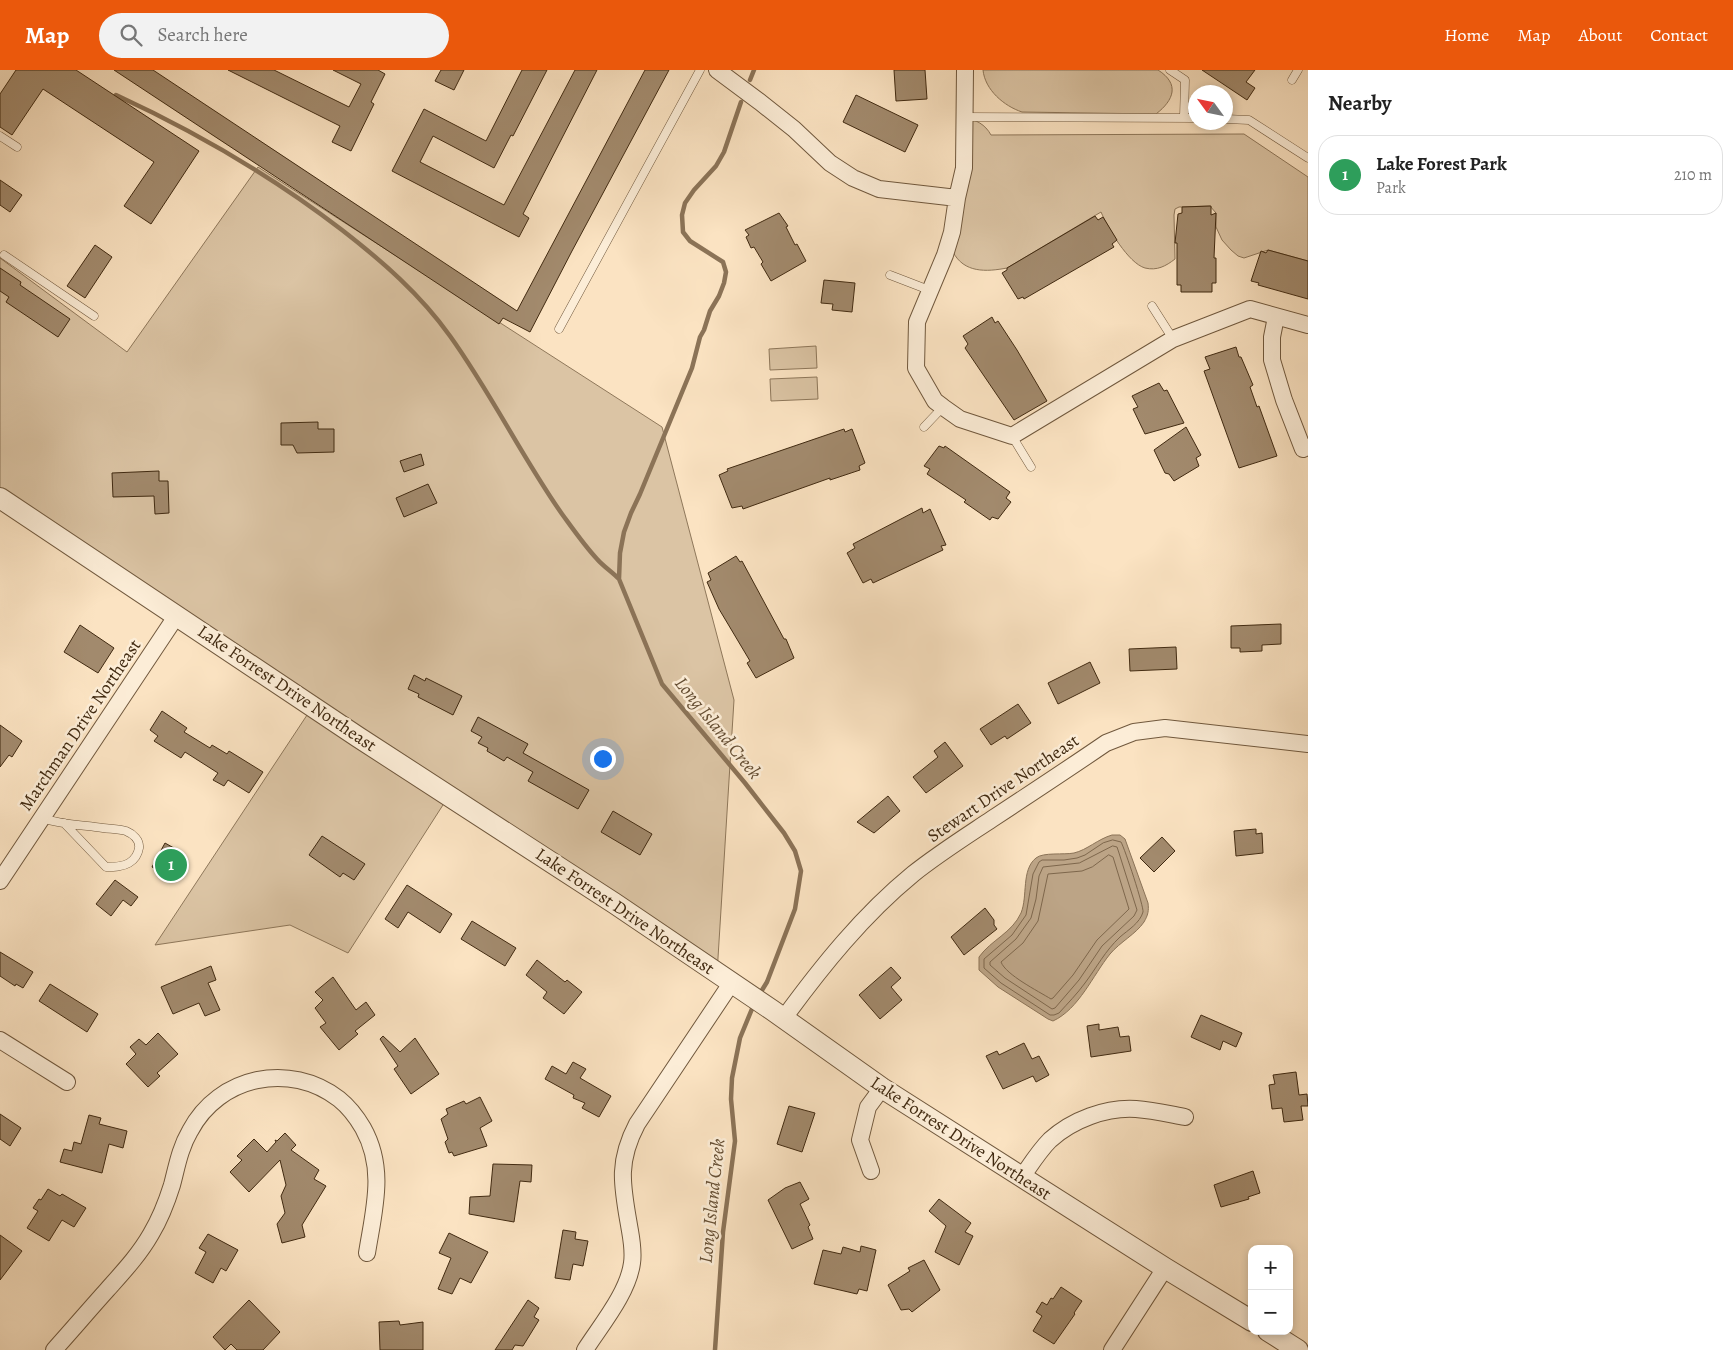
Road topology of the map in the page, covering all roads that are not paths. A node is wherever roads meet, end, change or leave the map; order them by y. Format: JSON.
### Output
{"nodes":[{"id":1,"x":700,"y":70,"type":"edge"},
{"id":2,"x":717,"y":70,"type":"edge"},
{"id":3,"x":964,"y":70,"type":"edge"},
{"id":4,"x":1170,"y":70,"type":"edge"},
{"id":5,"x":1298,"y":70,"type":"edge"},
{"id":6,"x":1292,"y":80,"type":"dead end"},
{"id":7,"x":964,"y":117,"type":"junction"},
{"id":8,"x":1184,"y":117,"type":"junction"},
{"id":9,"x":1188,"y":117,"type":"edge"},
{"id":10,"x":1233,"y":119,"type":"edge"},
{"id":11,"x":0,"y":136,"type":"edge"},
{"id":12,"x":17,"y":147,"type":"dead end"},
{"id":13,"x":1308,"y":158,"type":"edge"},
{"id":14,"x":957,"y":198,"type":"junction"},
{"id":15,"x":4,"y":255,"type":"dead end"},
{"id":16,"x":890,"y":275,"type":"dead end"},
{"id":17,"x":930,"y":290,"type":"junction"},
{"id":18,"x":1152,"y":306,"type":"dead end"},
{"id":19,"x":94,"y":316,"type":"dead end"},
{"id":20,"x":1276,"y":317,"type":"junction"},
{"id":21,"x":1308,"y":326,"type":"edge"},
{"id":22,"x":559,"y":329,"type":"dead end"},
{"id":23,"x":1173,"y":339,"type":"junction"},
{"id":24,"x":943,"y":407,"type":"junction"},
{"id":25,"x":924,"y":427,"type":"dead end"},
{"id":26,"x":1012,"y":436,"type":"junction"},
{"id":27,"x":1308,"y":447,"type":"edge"},
{"id":28,"x":1031,"y":467,"type":"dead end"},
{"id":29,"x":0,"y":498,"type":"edge"},
{"id":30,"x":177,"y":616,"type":"junction"},
{"id":31,"x":1308,"y":744,"type":"edge"},
{"id":32,"x":42,"y":818,"type":"junction"},
{"id":33,"x":64,"y":823,"type":"junction"},
{"id":34,"x":0,"y":881,"type":"edge"},
{"id":35,"x":732,"y":982,"type":"junction"},
{"id":36,"x":778,"y":1014,"type":"junction"},
{"id":37,"x":0,"y":1040,"type":"edge"},
{"id":38,"x":67,"y":1082,"type":"dead end"},
{"id":39,"x":882,"y":1088,"type":"junction"},
{"id":40,"x":1185,"y":1117,"type":"dead end"},
{"id":41,"x":871,"y":1171,"type":"dead end"},
{"id":42,"x":1022,"y":1178,"type":"junction"},
{"id":43,"x":367,"y":1253,"type":"dead end"},
{"id":44,"x":1165,"y":1268,"type":"junction"},
{"id":45,"x":1248,"y":1319,"type":"edge"},
{"id":46,"x":1274,"y":1335,"type":"edge"},
{"id":47,"x":54,"y":1350,"type":"edge"},
{"id":48,"x":585,"y":1350,"type":"edge"},
{"id":49,"x":1112,"y":1350,"type":"edge"},
{"id":50,"x":1298,"y":1350,"type":"edge"}],
"edges":[{"from":1,"to":22,"type":"lane"},
{"from":2,"to":14,"type":"street"},
{"from":3,"to":7,"type":"street"},
{"from":4,"to":8,"type":"lane"},
{"from":5,"to":6,"type":"lane"},
{"from":7,"to":8,"type":"lane"},
{"from":7,"to":14,"type":"street"},
{"from":8,"to":9,"type":"lane"},
{"from":10,"to":13,"type":"lane"},
{"from":11,"to":12,"type":"lane"},
{"from":14,"to":17,"type":"street"},
{"from":15,"to":19,"type":"lane"},
{"from":16,"to":17,"type":"lane"},
{"from":17,"to":24,"type":"street"},
{"from":18,"to":23,"type":"lane"},
{"from":20,"to":21,"type":"street"},
{"from":20,"to":23,"type":"street"},
{"from":20,"to":27,"type":"street"},
{"from":23,"to":26,"type":"street"},
{"from":24,"to":25,"type":"lane"},
{"from":24,"to":26,"type":"street"},
{"from":26,"to":28,"type":"lane"},
{"from":29,"to":30,"type":"street","name":"Lake Forrest Drive Northeast"},
{"from":30,"to":32,"type":"street","name":"Marchman Drive Northeast"},
{"from":30,"to":35,"type":"street","name":"Lake Forrest Drive Northeast"},
{"from":31,"to":36,"type":"street","name":"Stewart Drive Northeast"},
{"from":32,"to":33,"type":"lane"},
{"from":32,"to":34,"type":"street","name":"Marchman Drive Northeast"},
{"from":33,"to":33,"type":"lane"},
{"from":35,"to":36,"type":"street","name":"Lake Forrest Drive Northeast"},
{"from":35,"to":48,"type":"street"},
{"from":36,"to":39,"type":"street","name":"Lake Forrest Drive Northeast"},
{"from":37,"to":38,"type":"street"},
{"from":39,"to":41,"type":"street"},
{"from":39,"to":42,"type":"street","name":"Lake Forrest Drive Northeast"},
{"from":40,"to":42,"type":"street"},
{"from":42,"to":44,"type":"street","name":"Lake Forrest Drive Northeast"},
{"from":43,"to":47,"type":"street"},
{"from":44,"to":45,"type":"street","name":"Lake Forrest Drive Northeast"},
{"from":44,"to":49,"type":"street"},
{"from":46,"to":50,"type":"street"}]}
